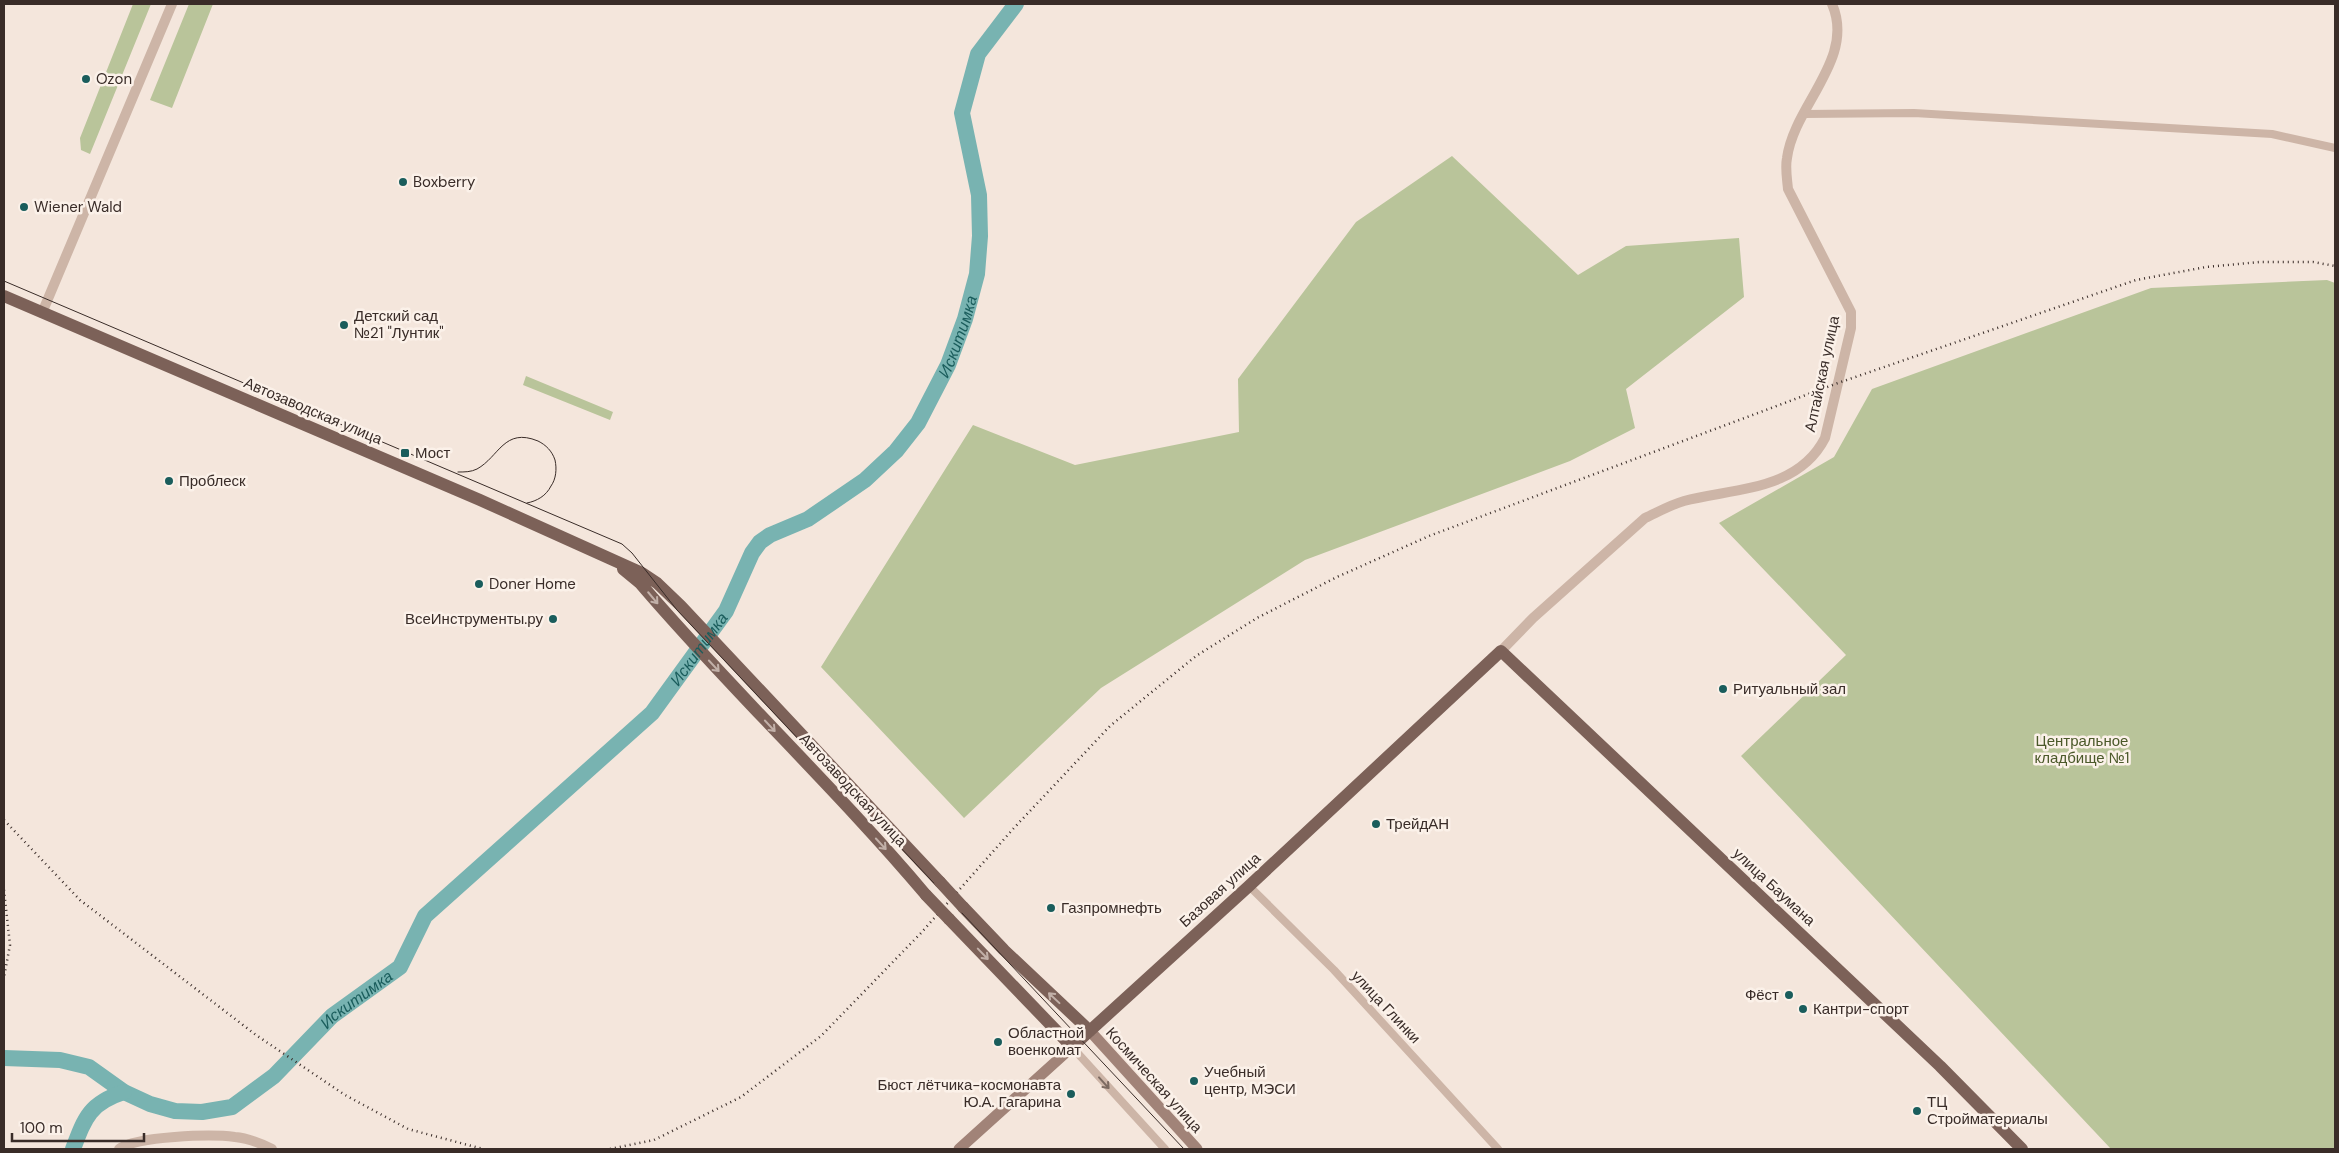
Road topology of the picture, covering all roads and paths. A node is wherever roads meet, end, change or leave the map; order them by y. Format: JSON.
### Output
{"nodes":[{"id":1,"x":172,"y":4,"type":"edge"},
{"id":2,"x":1832,"y":4,"type":"edge"},
{"id":3,"x":1804,"y":114,"type":"junction"},
{"id":4,"x":2335,"y":148,"type":"edge"},
{"id":5,"x":4,"y":296,"type":"edge"},
{"id":6,"x":42,"y":313,"type":"junction"},
{"id":7,"x":609,"y":558,"type":"junction"},
{"id":8,"x":1501,"y":651,"type":"junction"},
{"id":9,"x":1249,"y":886,"type":"junction"},
{"id":10,"x":1090,"y":1031,"type":"junction"},
{"id":11,"x":1072,"y":1047,"type":"junction"},
{"id":12,"x":118,"y":1149,"type":"edge"},
{"id":13,"x":272,"y":1149,"type":"edge"},
{"id":14,"x":959,"y":1149,"type":"edge"},
{"id":15,"x":1165,"y":1149,"type":"edge"},
{"id":16,"x":1197,"y":1149,"type":"edge"},
{"id":17,"x":1498,"y":1149,"type":"edge"},
{"id":18,"x":2022,"y":1149,"type":"edge"}],
"edges":[{"from":1,"to":6,"type":"street"},
{"from":2,"to":3,"type":"street","name":"Алтайская улица"},
{"from":3,"to":4,"type":"street"},
{"from":3,"to":8,"type":"street","name":"Алтайская улица"},
{"from":5,"to":6,"type":"main road","name":"Автозаводская улица"},
{"from":6,"to":7,"type":"main road","name":"Автозаводская улица"},
{"from":10,"to":7,"type":"main road","name":"Автозаводская улица","one_way":true,"bridge":true},
{"from":7,"to":11,"type":"main road","name":"Автозаводская улица","one_way":true,"bridge":true},
{"from":8,"to":9,"type":"main road","name":"Базовая улица"},
{"from":8,"to":18,"type":"main road","name":"улица Баумана"},
{"from":9,"to":10,"type":"main road","name":"Базовая улица"},
{"from":9,"to":17,"type":"street","name":"улица Глинки"},
{"from":10,"to":11,"type":"main road","name":"Базовая улица"},
{"from":10,"to":16,"type":"main road","name":"Космическая улица"},
{"from":11,"to":14,"type":"main road","name":"Базовая улица"},
{"from":11,"to":15,"type":"street","one_way":true},
{"from":12,"to":13,"type":"street"}]}
